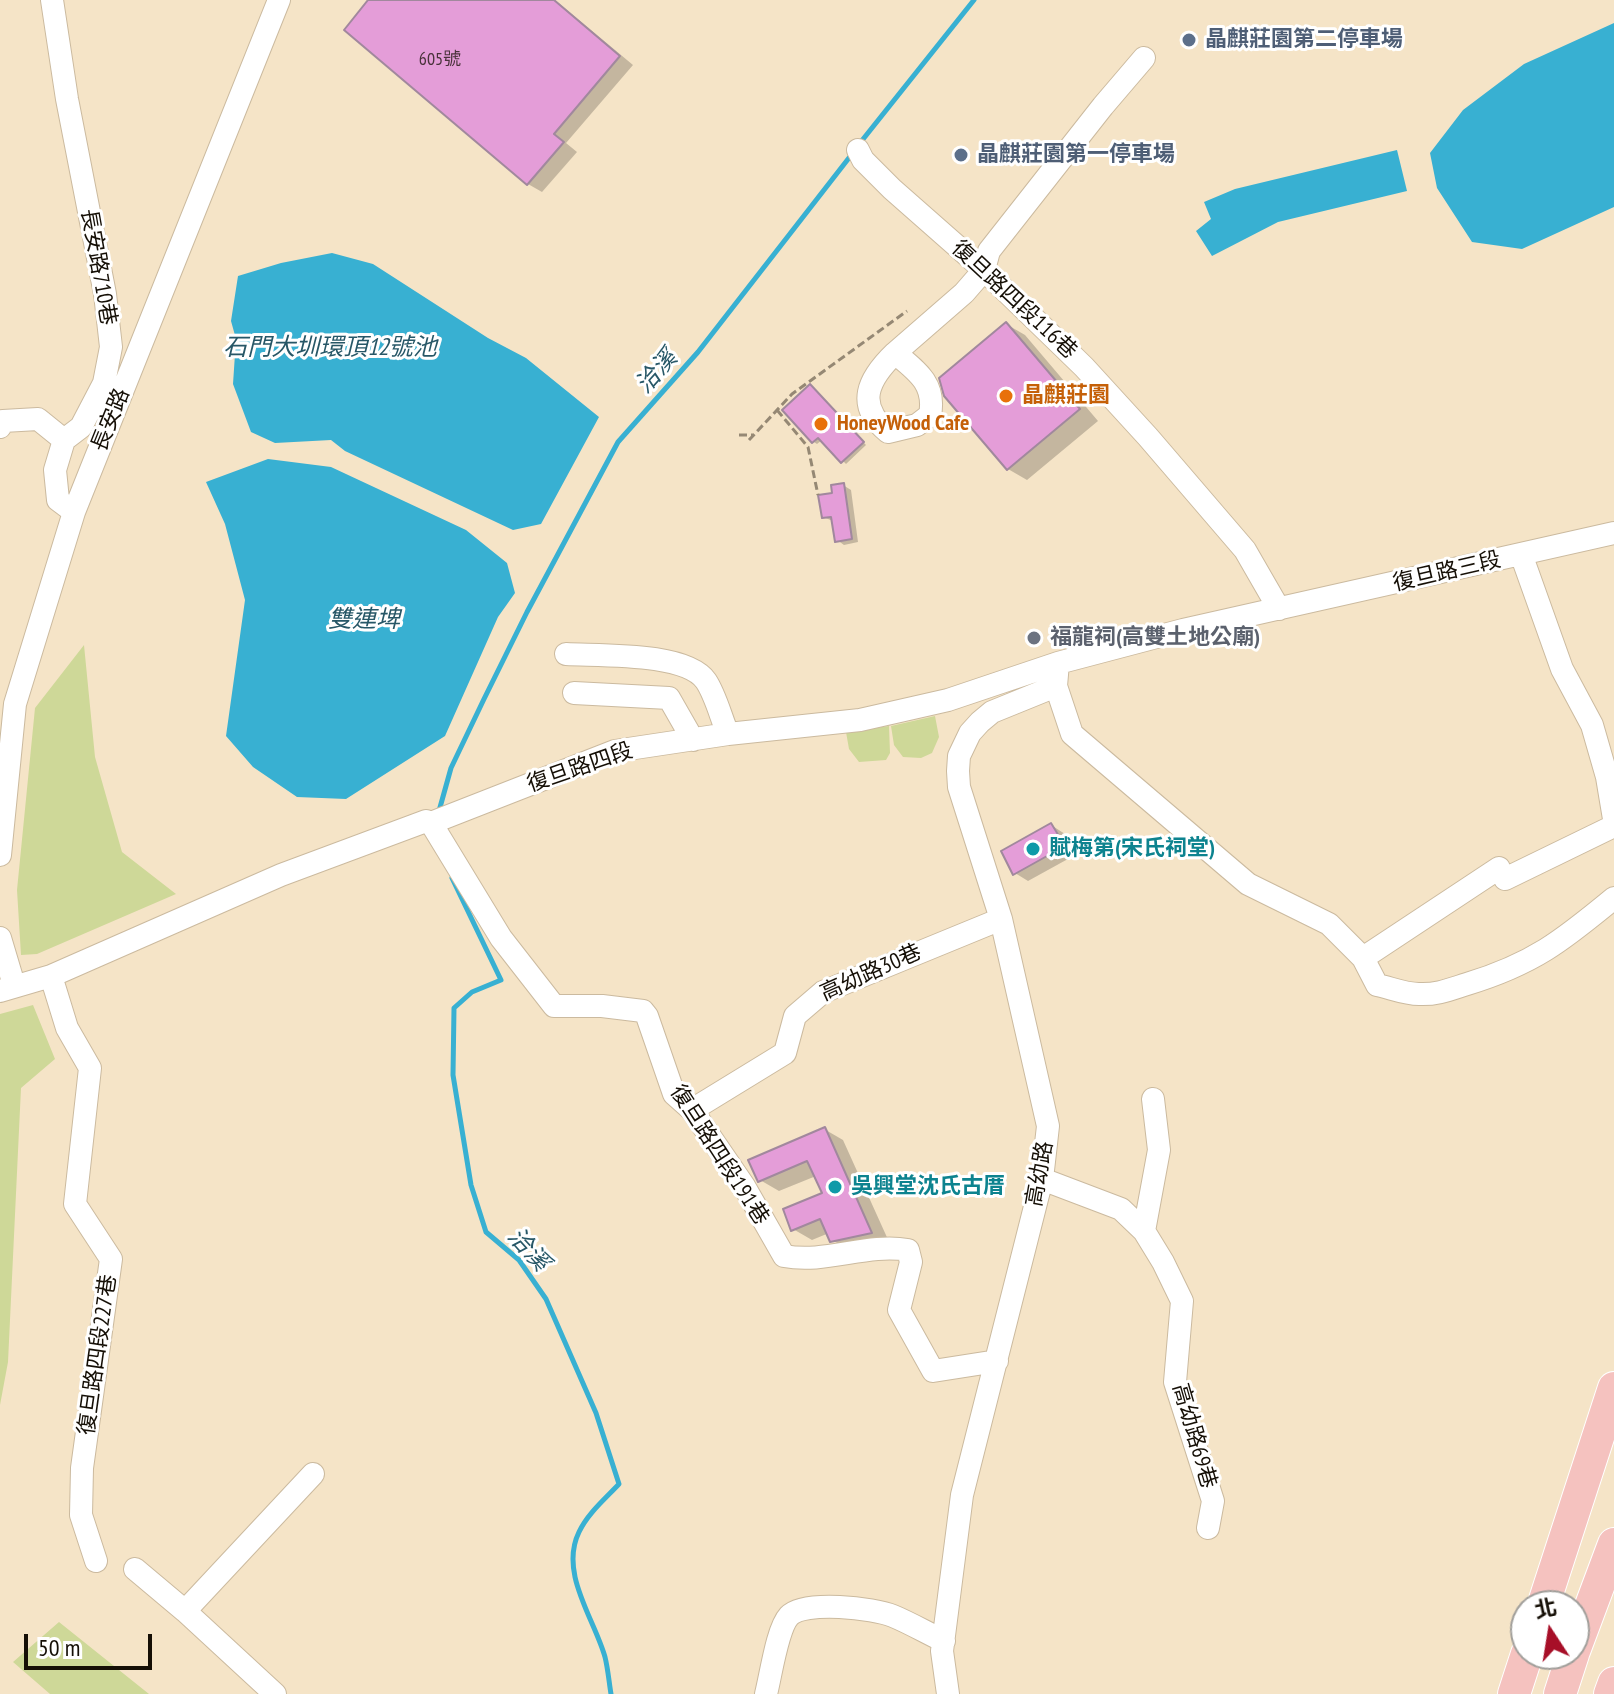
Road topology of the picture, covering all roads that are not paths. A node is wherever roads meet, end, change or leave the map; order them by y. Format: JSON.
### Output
{"nodes":[{"id":1,"x":52,"y":0,"type":"edge"},
{"id":2,"x":279,"y":0,"type":"edge"},
{"id":3,"x":1144,"y":58,"type":"dead end"},
{"id":4,"x":858,"y":150,"type":"dead end"},
{"id":5,"x":984,"y":270,"type":"junction"},
{"id":6,"x":895,"y":353,"type":"dead end"},
{"id":7,"x":1,"y":417,"type":"edge"},
{"id":8,"x":64,"y":440,"type":"junction"},
{"id":9,"x":74,"y":512,"type":"junction"},
{"id":10,"x":1614,"y":533,"type":"edge"},
{"id":11,"x":1521,"y":554,"type":"junction"},
{"id":12,"x":1279,"y":609,"type":"junction"},
{"id":13,"x":566,"y":654,"type":"dead end"},
{"id":14,"x":1058,"y":663,"type":"junction"},
{"id":15,"x":1056,"y":686,"type":"junction"},
{"id":16,"x":574,"y":693,"type":"dead end"},
{"id":17,"x":728,"y":734,"type":"junction"},
{"id":18,"x":693,"y":740,"type":"junction"},
{"id":19,"x":1614,"y":819,"type":"edge"},
{"id":20,"x":429,"y":822,"type":"junction"},
{"id":21,"x":1614,"y":826,"type":"edge"},
{"id":22,"x":0,"y":855,"type":"edge"},
{"id":23,"x":1614,"y":898,"type":"edge"},
{"id":24,"x":1001,"y":919,"type":"junction"},
{"id":25,"x":0,"y":938,"type":"edge"},
{"id":26,"x":1363,"y":958,"type":"junction"},
{"id":27,"x":51,"y":976,"type":"junction"},
{"id":28,"x":7,"y":988,"type":"edge"},
{"id":29,"x":1153,"y":1099,"type":"dead end"},
{"id":30,"x":692,"y":1110,"type":"junction"},
{"id":31,"x":1042,"y":1179,"type":"junction"},
{"id":32,"x":1144,"y":1231,"type":"junction"},
{"id":33,"x":997,"y":1361,"type":"junction"},
{"id":34,"x":1614,"y":1388,"type":"edge"},
{"id":35,"x":313,"y":1474,"type":"dead end"},
{"id":36,"x":1208,"y":1528,"type":"dead end"},
{"id":37,"x":1614,"y":1544,"type":"edge"},
{"id":38,"x":96,"y":1561,"type":"dead end"},
{"id":39,"x":135,"y":1569,"type":"dead end"},
{"id":40,"x":1548,"y":1590,"type":"edge"},
{"id":41,"x":1590,"y":1607,"type":"edge"},
{"id":42,"x":185,"y":1611,"type":"junction"},
{"id":43,"x":944,"y":1641,"type":"junction"},
{"id":44,"x":1522,"y":1670,"type":"edge"},
{"id":45,"x":1567,"y":1670,"type":"edge"},
{"id":46,"x":1614,"y":1683,"type":"edge"},
{"id":47,"x":275,"y":1694,"type":"edge"},
{"id":48,"x":766,"y":1694,"type":"edge"},
{"id":49,"x":948,"y":1694,"type":"edge"},
{"id":50,"x":1514,"y":1694,"type":"edge"},
{"id":51,"x":1560,"y":1694,"type":"edge"},
{"id":52,"x":1610,"y":1694,"type":"edge"}],
"edges":[{"from":1,"to":8,"type":"street","name":"長安路710巷"},
{"from":2,"to":9,"type":"street","name":"長安路"},
{"from":3,"to":5,"type":"street"},
{"from":4,"to":5,"type":"street","name":"復旦路四段116巷"},
{"from":5,"to":6,"type":"street"},
{"from":5,"to":12,"type":"street","name":"復旦路四段116巷"},
{"from":7,"to":8,"type":"street"},
{"from":8,"to":9,"type":"street","name":"長安路710巷"},
{"from":9,"to":22,"type":"street","name":"長安路"},
{"from":10,"to":11,"type":"street","name":"復旦路三段"},
{"from":11,"to":12,"type":"street","name":"復旦路三段"},
{"from":11,"to":19,"type":"street"},
{"from":12,"to":14,"type":"street","name":"復旦路四段"},
{"from":13,"to":17,"type":"street"},
{"from":14,"to":15,"type":"street"},
{"from":14,"to":17,"type":"street","name":"復旦路四段"},
{"from":15,"to":24,"type":"street","name":"高幼路"},
{"from":15,"to":26,"type":"street"},
{"from":16,"to":18,"type":"street"},
{"from":17,"to":18,"type":"street","name":"復旦路四段"},
{"from":18,"to":20,"type":"street","name":"復旦路四段"},
{"from":20,"to":27,"type":"street","name":"復旦路四段"},
{"from":20,"to":30,"type":"street","name":"復旦路四段191巷"},
{"from":21,"to":26,"type":"street"},
{"from":23,"to":26,"type":"street"},
{"from":24,"to":30,"type":"street","name":"高幼路30巷"},
{"from":24,"to":31,"type":"street","name":"高幼路"},
{"from":25,"to":28,"type":"street"},
{"from":27,"to":28,"type":"street","name":"復旦路四段"},
{"from":27,"to":38,"type":"street","name":"復旦路四段227巷"},
{"from":29,"to":32,"type":"street"},
{"from":30,"to":33,"type":"street","name":"復旦路四段191巷"},
{"from":31,"to":32,"type":"street","name":"高幼路69巷"},
{"from":31,"to":33,"type":"street","name":"高幼路"},
{"from":32,"to":36,"type":"street","name":"高幼路69巷"},
{"from":33,"to":43,"type":"street","name":"高幼路"},
{"from":34,"to":40,"type":"highway"},
{"from":35,"to":42,"type":"street"},
{"from":37,"to":41,"type":"highway"},
{"from":39,"to":42,"type":"street"},
{"from":42,"to":47,"type":"street"},
{"from":43,"to":48,"type":"street"},
{"from":43,"to":49,"type":"street","name":"高幼路"},
{"from":44,"to":50,"type":"highway"},
{"from":45,"to":51,"type":"highway"},
{"from":46,"to":52,"type":"highway"}]}
